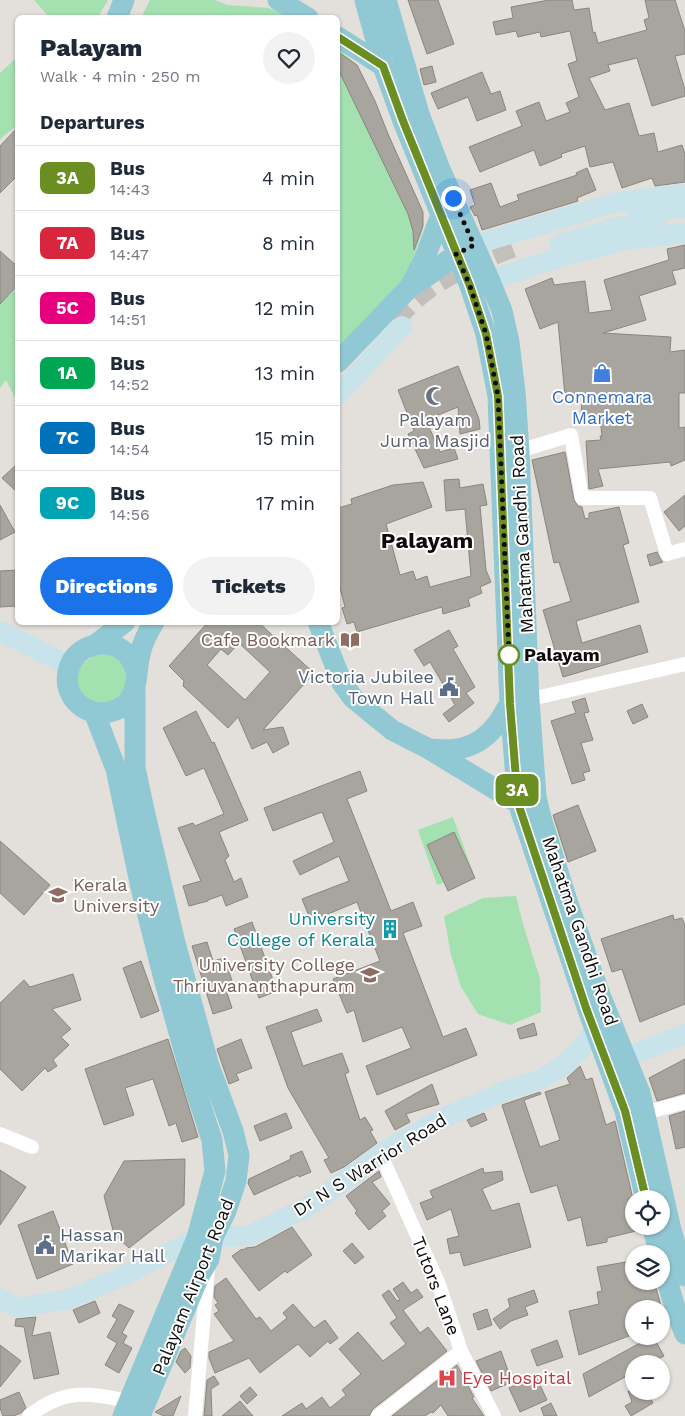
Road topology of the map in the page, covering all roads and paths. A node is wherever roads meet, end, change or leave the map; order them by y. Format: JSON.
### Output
{"nodes":[{"id":1,"x":124,"y":0,"type":"edge"},
{"id":2,"x":278,"y":0,"type":"edge"},
{"id":3,"x":365,"y":0,"type":"edge"},
{"id":4,"x":386,"y":0,"type":"edge"},
{"id":5,"x":118,"y":15,"type":"edge"},
{"id":6,"x":303,"y":15,"type":"edge"},
{"id":7,"x":340,"y":38,"type":"edge"},
{"id":8,"x":383,"y":66,"type":"junction"},
{"id":9,"x":685,"y":194,"type":"edge"},
{"id":10,"x":685,"y":208,"type":"edge"},
{"id":11,"x":441,"y":216,"type":"junction"},
{"id":12,"x":685,"y":220,"type":"edge"},
{"id":13,"x":685,"y":232,"type":"edge"},
{"id":14,"x":465,"y":250,"type":"junction"},
{"id":15,"x":480,"y":283,"type":"junction"},
{"id":16,"x":410,"y":287,"type":"junction"},
{"id":17,"x":340,"y":360,"type":"edge"},
{"id":18,"x":340,"y":379,"type":"edge"},
{"id":19,"x":340,"y":393,"type":"edge"},
{"id":20,"x":519,"y":451,"type":"junction"},
{"id":21,"x":685,"y":549,"type":"edge"},
{"id":22,"x":121,"y":625,"type":"edge"},
{"id":23,"x":153,"y":625,"type":"edge"},
{"id":24,"x":319,"y":625,"type":"edge"},
{"id":25,"x":0,"y":631,"type":"edge"},
{"id":26,"x":95,"y":645,"type":"junction"},
{"id":27,"x":685,"y":664,"type":"edge"},
{"id":28,"x":70,"y":666,"type":"junction"},
{"id":29,"x":136,"y":682,"type":"junction"},
{"id":30,"x":520,"y":702,"type":"junction"},
{"id":31,"x":94,"y":712,"type":"junction"},
{"id":32,"x":430,"y":749,"type":"junction"},
{"id":33,"x":518,"y":803,"type":"junction"},
{"id":34,"x":594,"y":1030,"type":"junction"},
{"id":35,"x":685,"y":1034,"type":"edge"},
{"id":36,"x":626,"y":1057,"type":"junction"},
{"id":37,"x":685,"y":1102,"type":"edge"},
{"id":38,"x":645,"y":1113,"type":"junction"},
{"id":39,"x":0,"y":1134,"type":"edge"},
{"id":40,"x":32,"y":1147,"type":"dead end"},
{"id":41,"x":381,"y":1155,"type":"junction"},
{"id":42,"x":644,"y":1190,"type":"edge"},
{"id":43,"x":205,"y":1238,"type":"junction"},
{"id":44,"x":209,"y":1259,"type":"junction"},
{"id":45,"x":685,"y":1276,"type":"edge"},
{"id":46,"x":670,"y":1290,"type":"edge"},
{"id":47,"x":0,"y":1298,"type":"edge"},
{"id":48,"x":685,"y":1334,"type":"edge"},
{"id":49,"x":461,"y":1351,"type":"junction"},
{"id":50,"x":131,"y":1411,"type":"edge"},
{"id":51,"x":29,"y":1416,"type":"edge"},
{"id":52,"x":196,"y":1416,"type":"edge"},
{"id":53,"x":378,"y":1416,"type":"edge"},
{"id":54,"x":494,"y":1416,"type":"edge"}],
"edges":[{"from":1,"to":5,"type":"main road"},
{"from":2,"to":6,"type":"main road"},
{"from":3,"to":8,"type":"main road","name":"Mahatma Gandhi Road"},
{"from":4,"to":14,"type":"main road","name":"Mahatma Gandhi Road"},
{"from":7,"to":8,"type":"main road"},
{"from":8,"to":11,"type":"main road","name":"Mahatma Gandhi Road"},
{"from":9,"to":14,"type":"main road"},
{"from":10,"to":12,"type":"main road"},
{"from":11,"to":14,"type":"main road","name":"Mahatma Gandhi Road"},
{"from":11,"to":16,"type":"main road"},
{"from":13,"to":15,"type":"main road"},
{"from":14,"to":15,"type":"main road","name":"Mahatma Gandhi Road"},
{"from":14,"to":16,"type":"main road"},
{"from":15,"to":20,"type":"main road","name":"Mahatma Gandhi Road"},
{"from":15,"to":30,"type":"main road","name":"Mahatma Gandhi Road"},
{"from":16,"to":17,"type":"main road"},
{"from":18,"to":19,"type":"main road"},
{"from":20,"to":21,"type":"street"},
{"from":20,"to":30,"type":"main road","name":"Mahatma Gandhi Road"},
{"from":22,"to":26,"type":"main road"},
{"from":23,"to":29,"type":"main road","name":"Palayam Airport Road"},
{"from":24,"to":32,"type":"main road"},
{"from":25,"to":28,"type":"main road"},
{"from":26,"to":28,"type":"main road"},
{"from":26,"to":29,"type":"main road"},
{"from":27,"to":30,"type":"street"},
{"from":28,"to":31,"type":"main road"},
{"from":29,"to":31,"type":"main road"},
{"from":29,"to":43,"type":"main road","name":"Palayam Airport Road"},
{"from":30,"to":32,"type":"main road"},
{"from":30,"to":33,"type":"main road","name":"Mahatma Gandhi Road"},
{"from":30,"to":36,"type":"main road","name":"Mahatma Gandhi Road"},
{"from":31,"to":43,"type":"main road","name":"Palayam Airport Road"},
{"from":32,"to":33,"type":"main road"},
{"from":33,"to":34,"type":"main road","name":"Mahatma Gandhi Road"},
{"from":34,"to":41,"type":"main road","name":"Dr N S Warrior Road"},
{"from":34,"to":42,"type":"main road","name":"Mahatma Gandhi Road"},
{"from":35,"to":36,"type":"main road"},
{"from":36,"to":38,"type":"main road","name":"Mahatma Gandhi Road"},
{"from":37,"to":38,"type":"street"},
{"from":38,"to":45,"type":"main road","name":"Mahatma Gandhi Road"},
{"from":39,"to":40,"type":"street"},
{"from":41,"to":43,"type":"main road","name":"Dr N S Warrior Road"},
{"from":41,"to":49,"type":"street","name":"Tutors Lane"},
{"from":43,"to":44,"type":"main road","name":"Palayam Airport Road"},
{"from":43,"to":47,"type":"main road"},
{"from":43,"to":50,"type":"main road","name":"Palayam Airport Road"},
{"from":44,"to":50,"type":"main road","name":"Palayam Airport Road"},
{"from":44,"to":52,"type":"street"},
{"from":46,"to":48,"type":"main road"},
{"from":49,"to":53,"type":"street"},
{"from":49,"to":54,"type":"street","name":"Tutors Lane"},
{"from":50,"to":51,"type":"street"}]}
